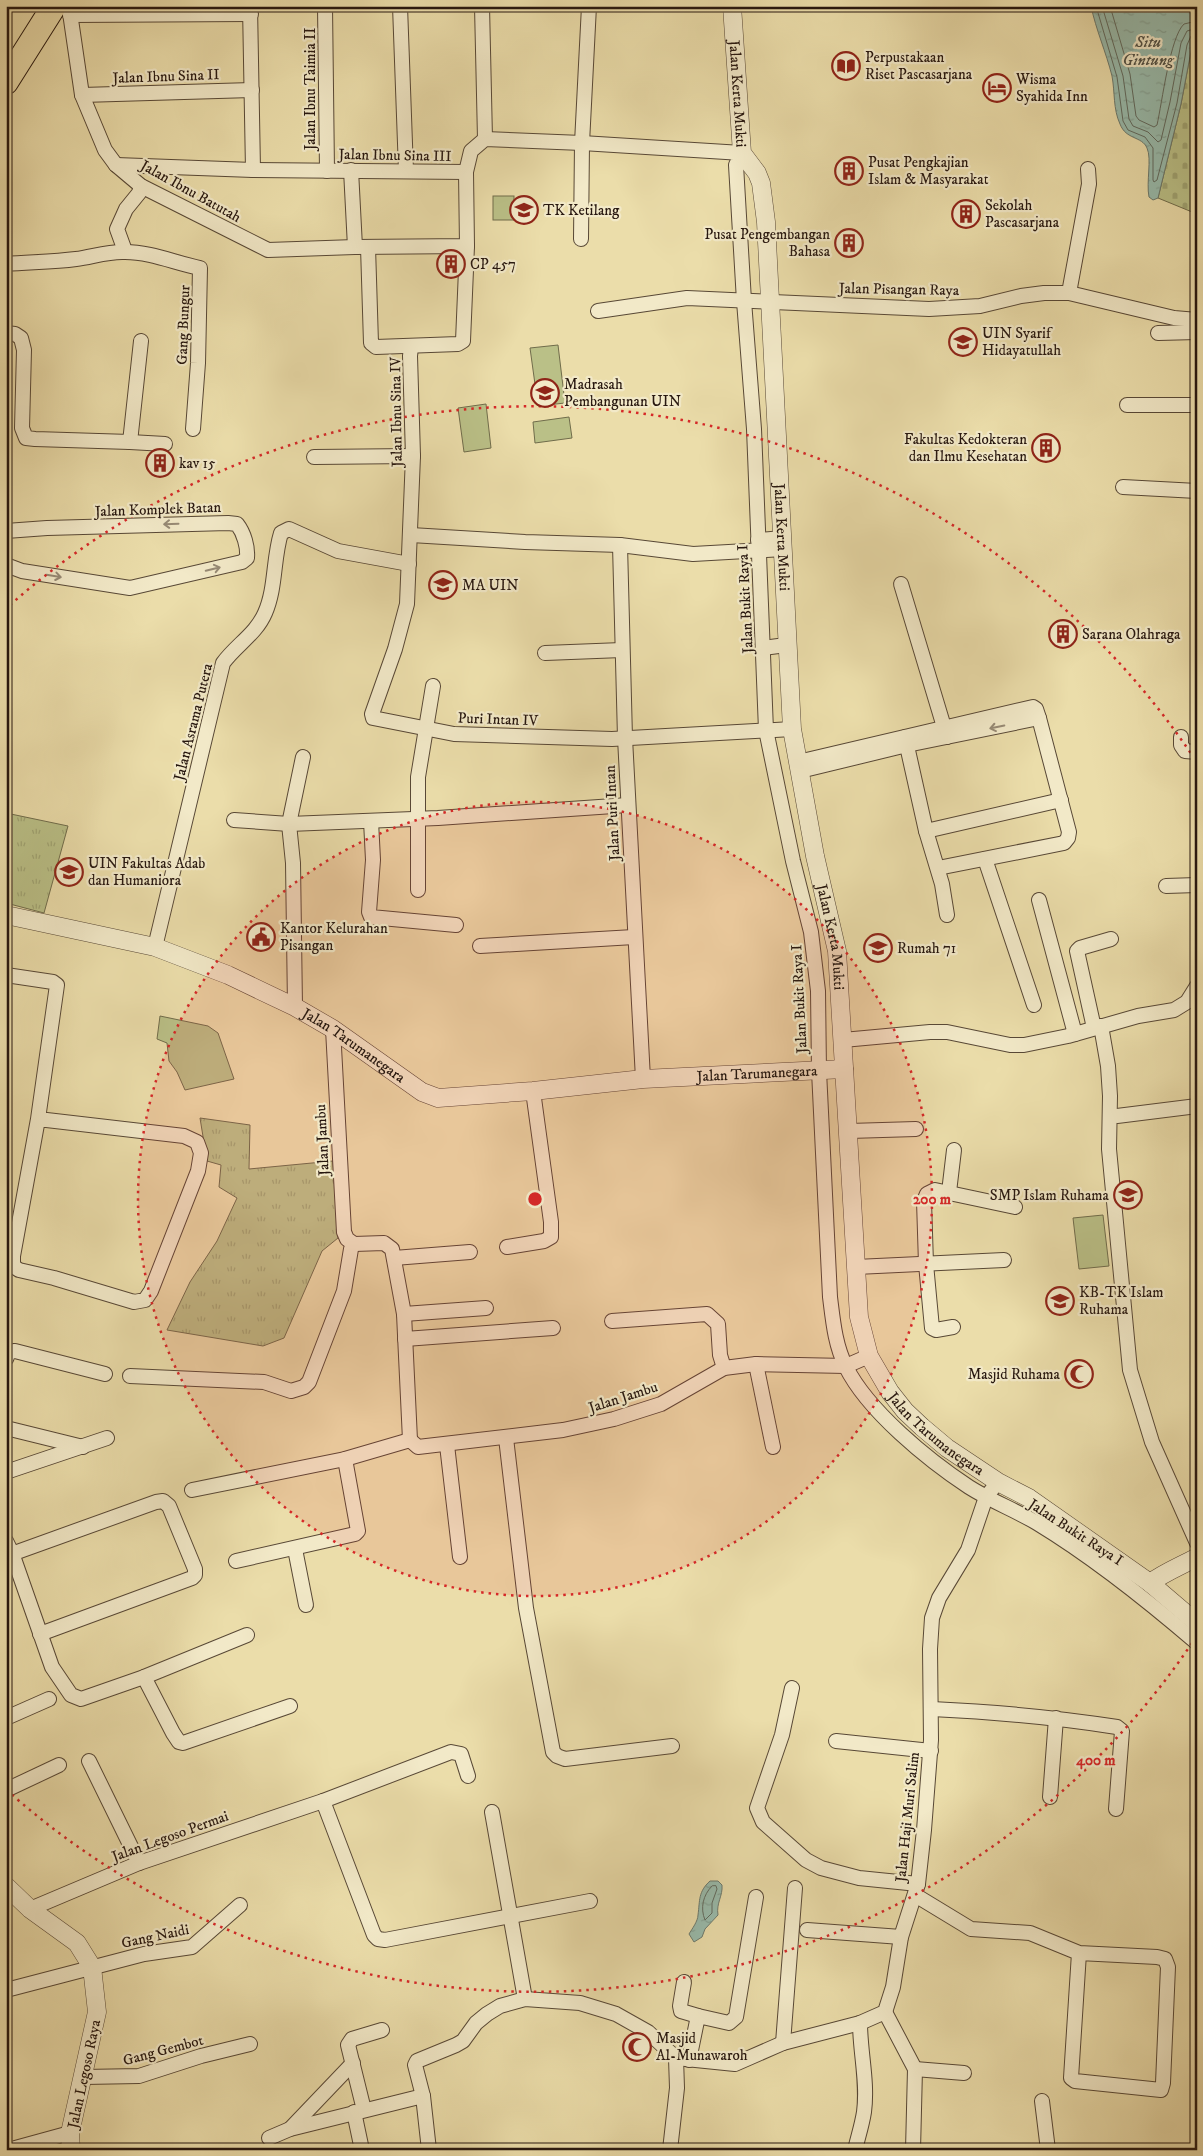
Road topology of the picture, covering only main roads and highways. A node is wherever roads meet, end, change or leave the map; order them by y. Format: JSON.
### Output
{"nodes":[{"id":1,"x":34,"y":6,"type":"edge"},
{"id":2,"x":64,"y":9,"type":"edge"},
{"id":3,"x":6,"y":56,"type":"edge"},
{"id":4,"x":6,"y":82,"type":"edge"}],
"edges":[{"from":1,"to":3,"type":"highway"},
{"from":2,"to":4,"type":"highway"}]}
